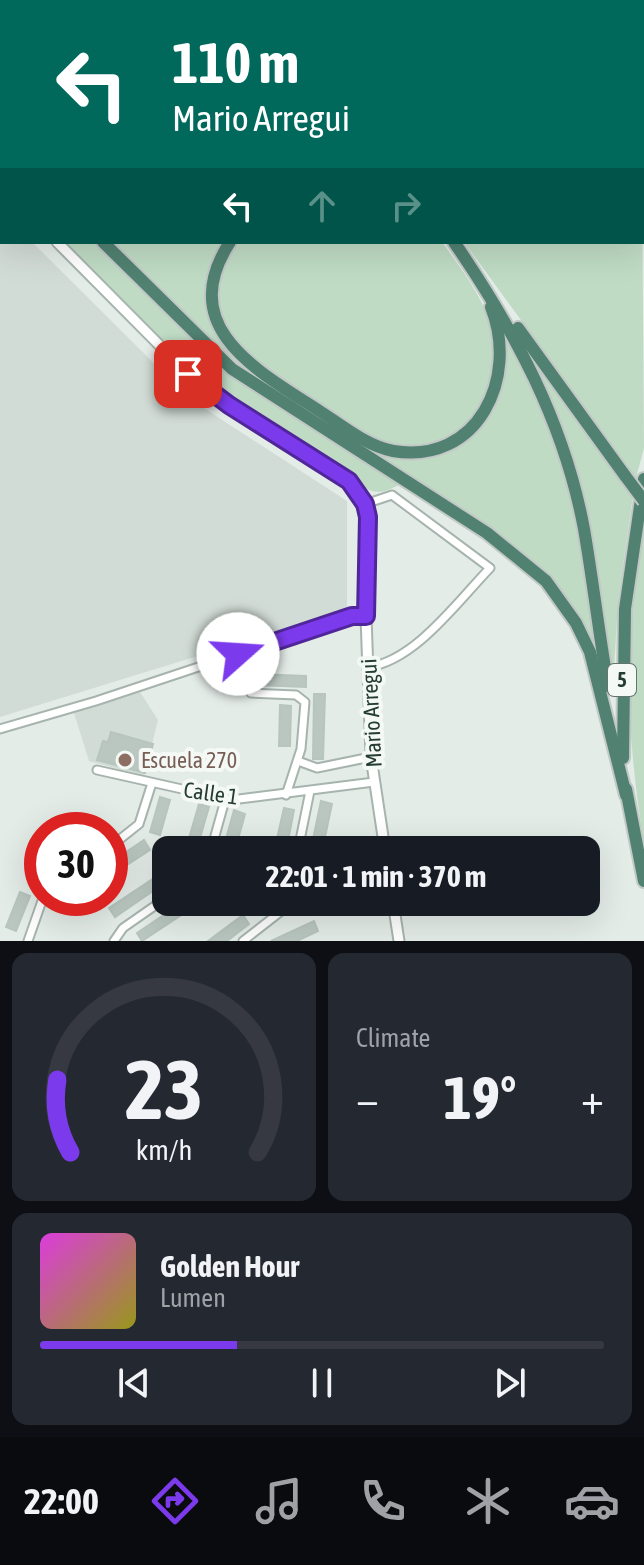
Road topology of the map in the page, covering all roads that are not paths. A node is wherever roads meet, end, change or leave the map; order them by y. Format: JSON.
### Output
{"nodes":[{"id":1,"x":59,"y":244,"type":"edge"},
{"id":2,"x":105,"y":244,"type":"edge"},
{"id":3,"x":229,"y":244,"type":"edge"},
{"id":4,"x":455,"y":244,"type":"edge"},
{"id":5,"x":477,"y":275,"type":"junction"},
{"id":6,"x":644,"y":479,"type":"edge"},
{"id":7,"x":644,"y":501,"type":"edge"},
{"id":8,"x":365,"y":504,"type":"junction"},
{"id":9,"x":366,"y":616,"type":"junction"},
{"id":10,"x":368,"y":667,"type":"junction"},
{"id":11,"x":251,"y":693,"type":"dead end"},
{"id":12,"x":0,"y":729,"type":"edge"},
{"id":13,"x":371,"y":757,"type":"junction"},
{"id":14,"x":298,"y":761,"type":"junction"},
{"id":15,"x":97,"y":770,"type":"dead end"},
{"id":16,"x":374,"y":782,"type":"junction"},
{"id":17,"x":152,"y":783,"type":"junction"},
{"id":18,"x":310,"y":791,"type":"junction"},
{"id":19,"x":286,"y":795,"type":"junction"},
{"id":20,"x":626,"y":795,"type":"junction"},
{"id":21,"x":225,"y":800,"type":"junction"},
{"id":22,"x":128,"y":833,"type":"edge"},
{"id":23,"x":215,"y":836,"type":"edge"},
{"id":24,"x":301,"y":836,"type":"edge"},
{"id":25,"x":383,"y":836,"type":"edge"},
{"id":26,"x":644,"y":881,"type":"edge"},
{"id":27,"x":152,"y":908,"type":"edge"},
{"id":28,"x":37,"y":916,"type":"edge"},
{"id":29,"x":275,"y":916,"type":"edge"},
{"id":30,"x":395,"y":916,"type":"edge"},
{"id":31,"x":28,"y":941,"type":"edge"},
{"id":32,"x":114,"y":941,"type":"edge"},
{"id":33,"x":243,"y":941,"type":"edge"},
{"id":34,"x":399,"y":941,"type":"edge"}],
"edges":[{"from":1,"to":8,"type":"street"},
{"from":2,"to":20,"type":"highway"},
{"from":3,"to":5,"type":"highway"},
{"from":4,"to":5,"type":"highway"},
{"from":5,"to":7,"type":"highway","bridge":true},
{"from":5,"to":20,"type":"highway"},
{"from":6,"to":20,"type":"highway","number":"5"},
{"from":8,"to":9,"type":"street","name":"Mario Arregui"},
{"from":8,"to":10,"type":"street"},
{"from":9,"to":10,"type":"street","name":"Mario Arregui"},
{"from":9,"to":12,"type":"street"},
{"from":10,"to":13,"type":"street","name":"Mario Arregui"},
{"from":11,"to":14,"type":"street"},
{"from":13,"to":14,"type":"street"},
{"from":13,"to":16,"type":"street","name":"Mario Arregui"},
{"from":14,"to":19,"type":"street"},
{"from":15,"to":17,"type":"street","name":"Calle 1"},
{"from":16,"to":18,"type":"street","name":"Calle 1"},
{"from":16,"to":25,"type":"street","name":"Mario Arregui"},
{"from":17,"to":21,"type":"street","name":"Calle 1"},
{"from":17,"to":22,"type":"street"},
{"from":18,"to":19,"type":"street","name":"Calle 1"},
{"from":18,"to":24,"type":"street"},
{"from":19,"to":21,"type":"street","name":"Calle 1"},
{"from":20,"to":26,"type":"highway","number":"5"},
{"from":21,"to":23,"type":"street"},
{"from":27,"to":32,"type":"street"},
{"from":28,"to":31,"type":"street"},
{"from":29,"to":33,"type":"street"},
{"from":30,"to":34,"type":"street"}]}
